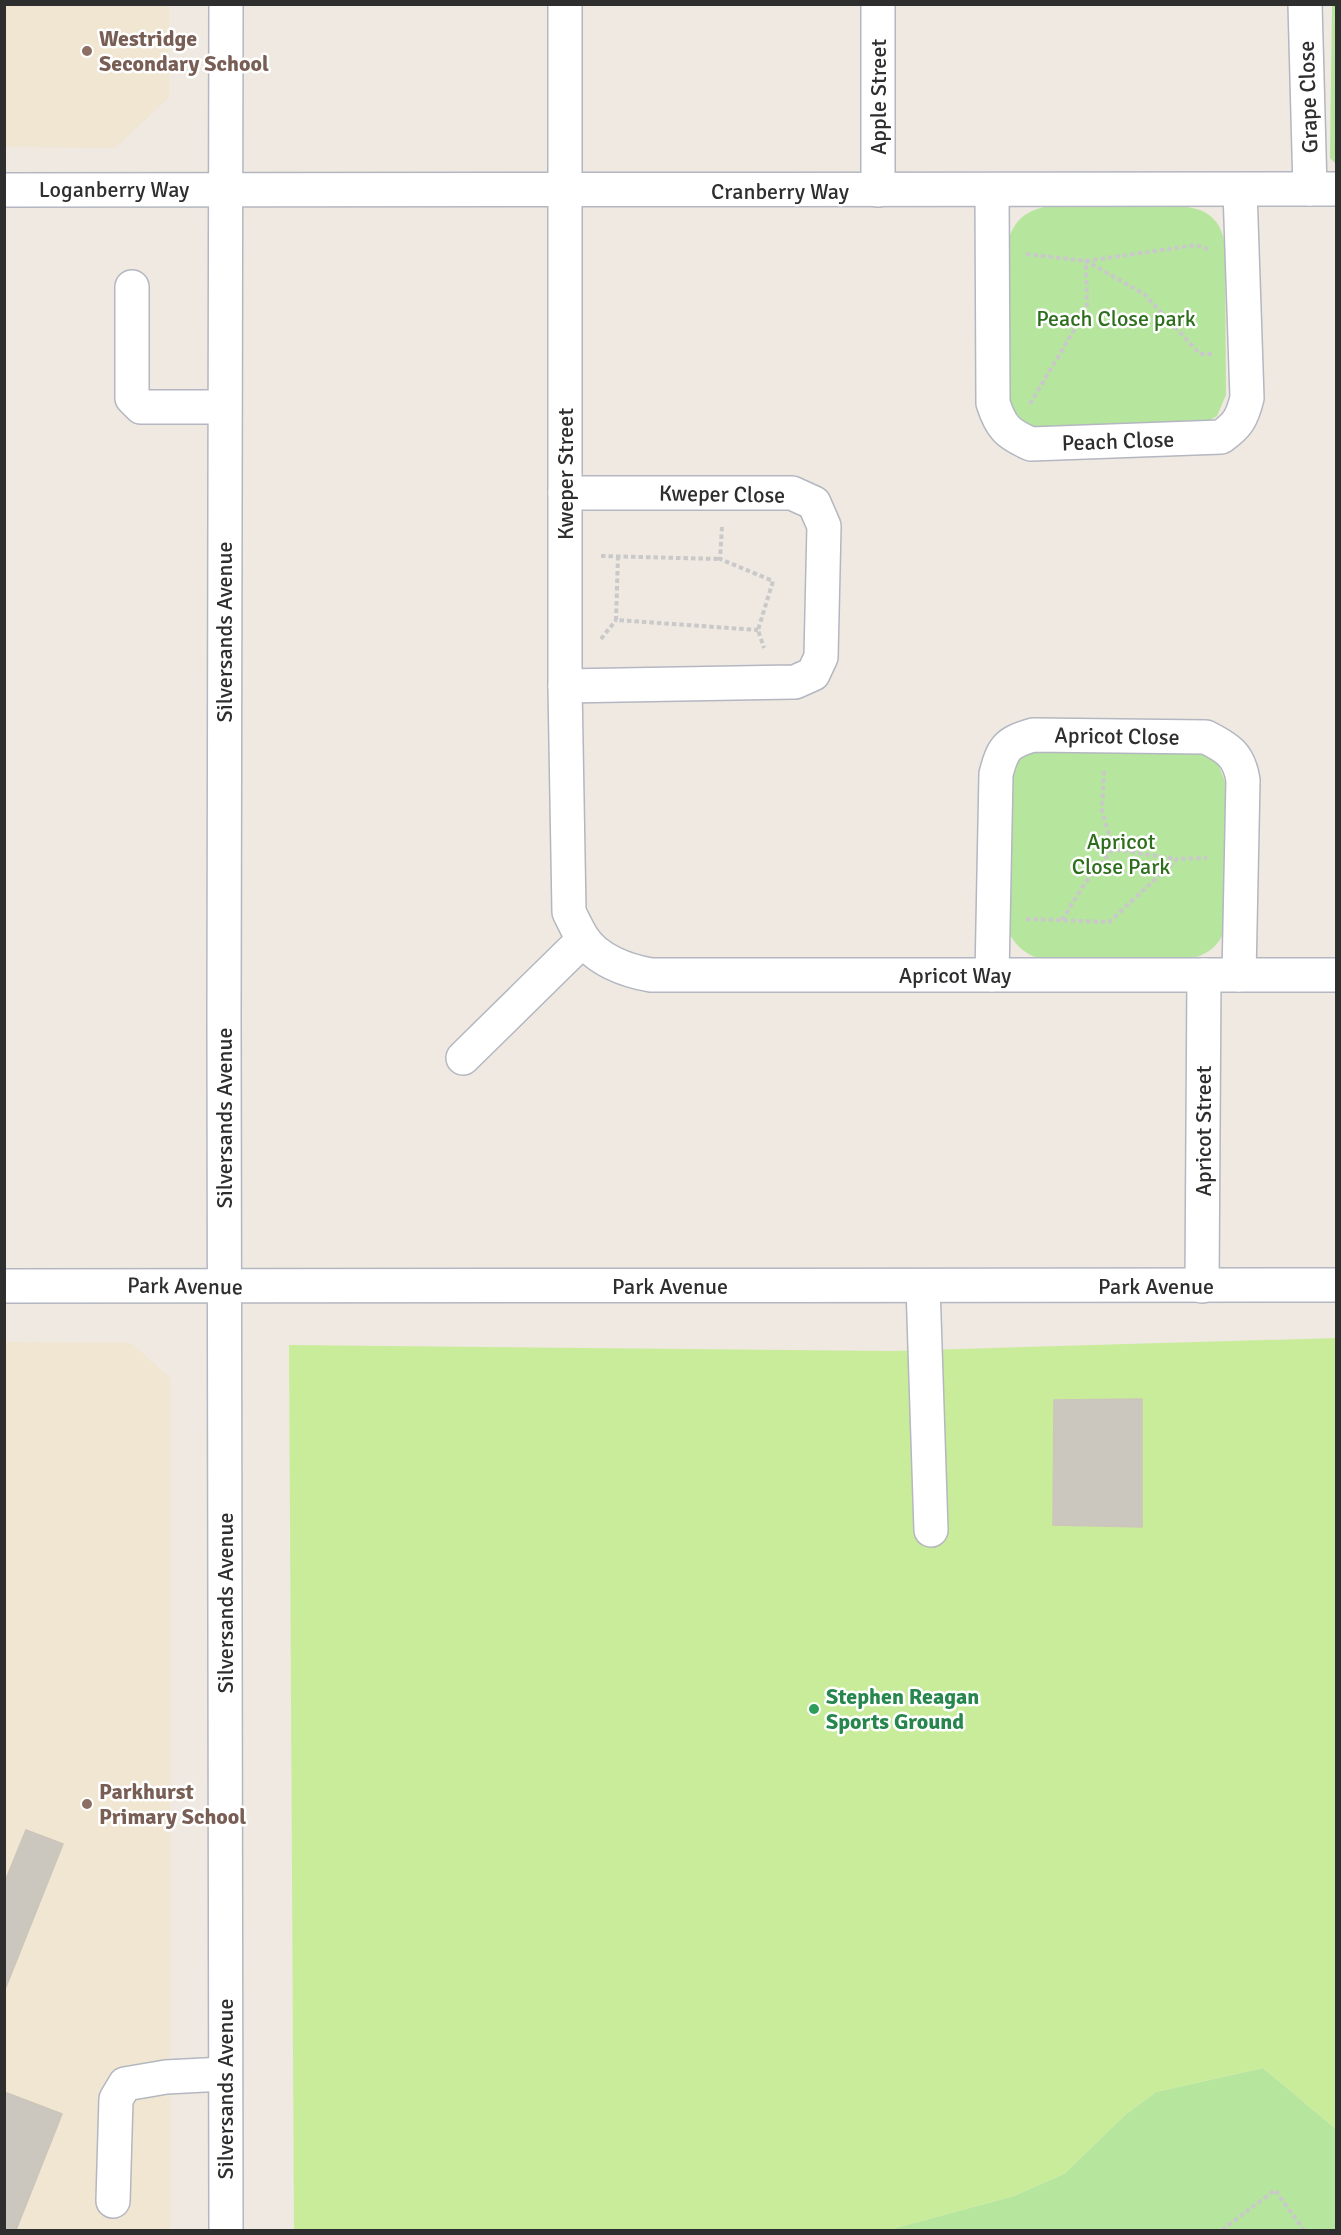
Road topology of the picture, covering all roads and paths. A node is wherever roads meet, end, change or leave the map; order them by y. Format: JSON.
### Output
{"nodes":[{"id":1,"x":226,"y":4,"type":"edge"},
{"id":2,"x":565,"y":4,"type":"edge"},
{"id":3,"x":878,"y":4,"type":"edge"},
{"id":4,"x":1305,"y":4,"type":"edge"},
{"id":5,"x":224,"y":189,"type":"junction"},
{"id":6,"x":1323,"y":189,"type":"edge"},
{"id":7,"x":4,"y":190,"type":"edge"},
{"id":8,"x":878,"y":190,"type":"junction"},
{"id":9,"x":992,"y":190,"type":"junction"},
{"id":10,"x":1240,"y":190,"type":"junction"},
{"id":11,"x":566,"y":191,"type":"junction"},
{"id":12,"x":992,"y":250,"type":"junction"},
{"id":13,"x":1086,"y":261,"type":"junction"},
{"id":14,"x":1243,"y":264,"type":"junction"},
{"id":15,"x":132,"y":287,"type":"dead end"},
{"id":16,"x":1246,"y":355,"type":"junction"},
{"id":17,"x":224,"y":407,"type":"junction"},
{"id":18,"x":1012,"y":436,"type":"junction"},
{"id":19,"x":565,"y":493,"type":"junction"},
{"id":20,"x":724,"y":493,"type":"junction"},
{"id":21,"x":566,"y":556,"type":"junction"},
{"id":22,"x":618,"y":556,"type":"junction"},
{"id":23,"x":720,"y":559,"type":"junction"},
{"id":24,"x":758,"y":630,"type":"junction"},
{"id":25,"x":795,"y":682,"type":"junction"},
{"id":26,"x":566,"y":686,"type":"junction"},
{"id":27,"x":1105,"y":735,"type":"junction"},
{"id":28,"x":1113,"y":849,"type":"junction"},
{"id":29,"x":1242,"y":856,"type":"junction"},
{"id":30,"x":1177,"y":859,"type":"junction"},
{"id":31,"x":993,"y":918,"type":"junction"},
{"id":32,"x":1061,"y":920,"type":"junction"},
{"id":33,"x":583,"y":940,"type":"junction"},
{"id":34,"x":992,"y":975,"type":"junction"},
{"id":35,"x":1204,"y":975,"type":"junction"},
{"id":36,"x":1239,"y":975,"type":"junction"},
{"id":37,"x":1336,"y":975,"type":"edge"},
{"id":38,"x":463,"y":1058,"type":"dead end"},
{"id":39,"x":1336,"y":1285,"type":"edge"},
{"id":40,"x":4,"y":1286,"type":"edge"},
{"id":41,"x":923,"y":1286,"type":"junction"},
{"id":42,"x":1202,"y":1286,"type":"junction"},
{"id":43,"x":225,"y":1287,"type":"junction"},
{"id":44,"x":931,"y":1530,"type":"dead end"},
{"id":45,"x":224,"y":2074,"type":"junction"},
{"id":46,"x":113,"y":2201,"type":"dead end"},
{"id":47,"x":226,"y":2230,"type":"edge"},
{"id":48,"x":1221,"y":2230,"type":"edge"},
{"id":49,"x":1304,"y":2230,"type":"edge"}],
"edges":[{"from":1,"to":5,"type":"street","name":"Silversands Avenue"},
{"from":2,"to":11,"type":"street","name":"Kweper Street"},
{"from":3,"to":8,"type":"street","name":"Apple Street"},
{"from":4,"to":6,"type":"street","name":"Grape Close"},
{"from":5,"to":7,"type":"street","name":"Loganberry Way"},
{"from":5,"to":11,"type":"street","name":"Cranberry Way"},
{"from":5,"to":17,"type":"street","name":"Silversands Avenue"},
{"from":6,"to":10,"type":"street","name":"Cranberry Way"},
{"from":8,"to":9,"type":"street","name":"Cranberry Way"},
{"from":8,"to":11,"type":"street","name":"Cranberry Way"},
{"from":9,"to":10,"type":"street","name":"Cranberry Way"},
{"from":9,"to":12,"type":"street"},
{"from":10,"to":14,"type":"street","name":"Peach Close"},
{"from":11,"to":19,"type":"street","name":"Kweper Street"},
{"from":12,"to":13,"type":"path"},
{"from":12,"to":18,"type":"street"},
{"from":13,"to":14,"type":"path"},
{"from":13,"to":16,"type":"path"},
{"from":13,"to":18,"type":"path"},
{"from":14,"to":16,"type":"street","name":"Peach Close"},
{"from":15,"to":17,"type":"street"},
{"from":16,"to":18,"type":"street","name":"Peach Close"},
{"from":17,"to":43,"type":"street","name":"Silversands Avenue"},
{"from":19,"to":20,"type":"street","name":"Kweper Close"},
{"from":19,"to":21,"type":"street","name":"Kweper Street"},
{"from":20,"to":23,"type":"path"},
{"from":20,"to":25,"type":"street","name":"Kweper Close"},
{"from":21,"to":22,"type":"path"},
{"from":21,"to":26,"type":"street","name":"Kweper Street"},
{"from":22,"to":23,"type":"path"},
{"from":22,"to":24,"type":"path"},
{"from":23,"to":24,"type":"path"},
{"from":24,"to":25,"type":"path"},
{"from":25,"to":26,"type":"street"},
{"from":26,"to":33,"type":"street","name":"Kweper Street"},
{"from":27,"to":28,"type":"path"},
{"from":27,"to":29,"type":"street","name":"Apricot Close"},
{"from":27,"to":31,"type":"street","name":"Apricot Close"},
{"from":28,"to":30,"type":"path"},
{"from":28,"to":32,"type":"path"},
{"from":29,"to":30,"type":"path"},
{"from":29,"to":36,"type":"street","name":"Apricot Close"},
{"from":30,"to":32,"type":"path"},
{"from":31,"to":32,"type":"path"},
{"from":31,"to":34,"type":"street","name":"Apricot Close"},
{"from":33,"to":34,"type":"street","name":"Apricot Way"},
{"from":33,"to":38,"type":"street"},
{"from":34,"to":35,"type":"street","name":"Apricot Way"},
{"from":35,"to":36,"type":"street","name":"Apricot Way"},
{"from":35,"to":42,"type":"street","name":"Apricot Street"},
{"from":36,"to":37,"type":"street","name":"Apricot Way"},
{"from":39,"to":42,"type":"street","name":"Park Avenue"},
{"from":40,"to":43,"type":"street","name":"Park Avenue"},
{"from":41,"to":42,"type":"street","name":"Park Avenue"},
{"from":41,"to":43,"type":"street","name":"Park Avenue"},
{"from":41,"to":44,"type":"street"},
{"from":43,"to":45,"type":"street","name":"Silversands Avenue"},
{"from":45,"to":46,"type":"street"},
{"from":45,"to":47,"type":"street","name":"Silversands Avenue"},
{"from":48,"to":49,"type":"path"}]}
